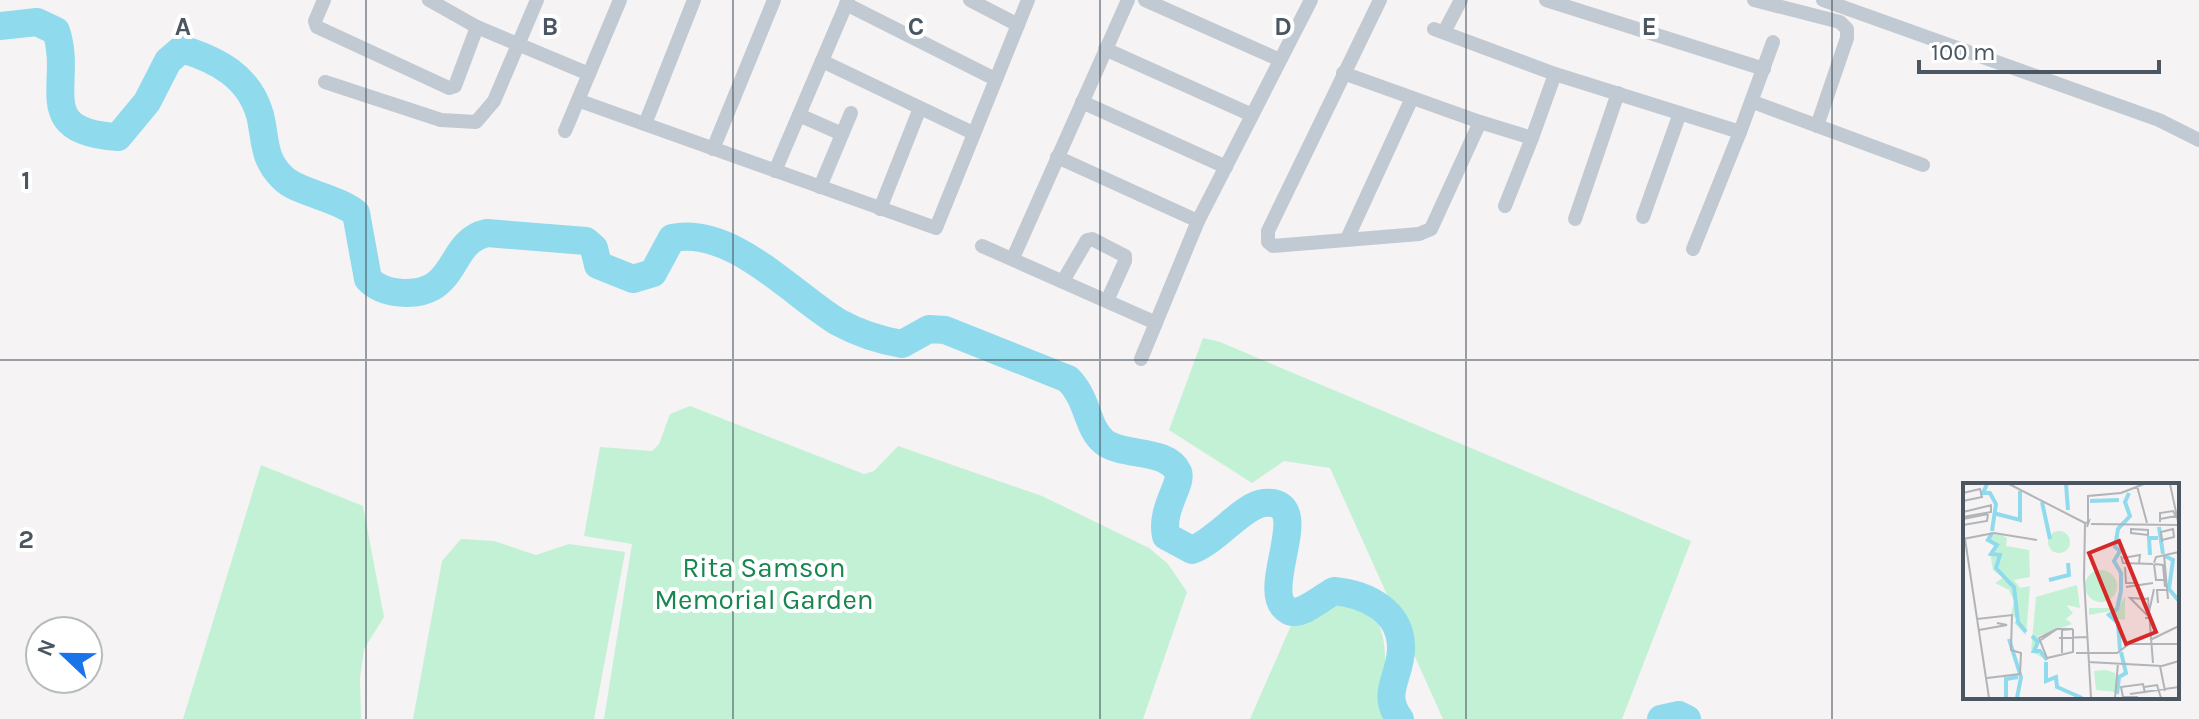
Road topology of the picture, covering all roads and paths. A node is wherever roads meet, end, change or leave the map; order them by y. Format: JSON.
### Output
{"nodes":[{"id":1,"x":324,"y":0,"type":"edge"},
{"id":2,"x":429,"y":0,"type":"edge"},
{"id":3,"x":537,"y":0,"type":"edge"},
{"id":4,"x":620,"y":0,"type":"edge"},
{"id":5,"x":694,"y":0,"type":"edge"},
{"id":6,"x":774,"y":0,"type":"edge"},
{"id":7,"x":970,"y":0,"type":"edge"},
{"id":8,"x":1028,"y":0,"type":"edge"},
{"id":9,"x":1128,"y":0,"type":"edge"},
{"id":10,"x":1145,"y":0,"type":"edge"},
{"id":11,"x":1293,"y":0,"type":"edge"},
{"id":12,"x":1380,"y":0,"type":"edge"},
{"id":13,"x":1461,"y":0,"type":"edge"},
{"id":14,"x":1546,"y":0,"type":"edge"},
{"id":15,"x":1754,"y":0,"type":"edge"},
{"id":16,"x":1823,"y":0,"type":"edge"},
{"id":17,"x":847,"y":2,"type":"edge"},
{"id":18,"x":1309,"y":3,"type":"edge"},
{"id":19,"x":1018,"y":25,"type":"junction"},
{"id":20,"x":477,"y":27,"type":"junction"},
{"id":21,"x":1773,"y":42,"type":"dead end"},
{"id":22,"x":518,"y":45,"type":"junction"},
{"id":23,"x":1105,"y":49,"type":"junction"},
{"id":24,"x":1280,"y":60,"type":"junction"},
{"id":25,"x":822,"y":61,"type":"junction"},
{"id":26,"x":1764,"y":69,"type":"junction"},
{"id":27,"x":1343,"y":73,"type":"junction"},
{"id":28,"x":589,"y":74,"type":"junction"},
{"id":29,"x":1555,"y":74,"type":"junction"},
{"id":30,"x":995,"y":79,"type":"junction"},
{"id":31,"x":325,"y":82,"type":"dead end"},
{"id":32,"x":1618,"y":93,"type":"junction"},
{"id":33,"x":1412,"y":98,"type":"junction"},
{"id":34,"x":580,"y":101,"type":"junction"},
{"id":35,"x":1082,"y":102,"type":"junction"},
{"id":36,"x":1753,"y":102,"type":"junction"},
{"id":37,"x":920,"y":108,"type":"junction"},
{"id":38,"x":851,"y":113,"type":"dead end"},
{"id":39,"x":1680,"y":113,"type":"junction"},
{"id":40,"x":799,"y":115,"type":"junction"},
{"id":41,"x":1252,"y":115,"type":"junction"},
{"id":42,"x":1480,"y":122,"type":"junction"},
{"id":43,"x":645,"y":124,"type":"junction"},
{"id":44,"x":1817,"y":126,"type":"junction"},
{"id":45,"x":565,"y":131,"type":"dead end"},
{"id":46,"x":1740,"y":132,"type":"junction"},
{"id":47,"x":973,"y":133,"type":"junction"},
{"id":48,"x":842,"y":134,"type":"junction"},
{"id":49,"x":1532,"y":138,"type":"junction"},
{"id":50,"x":2199,"y":140,"type":"edge"},
{"id":51,"x":713,"y":149,"type":"junction"},
{"id":52,"x":1057,"y":157,"type":"junction"},
{"id":53,"x":1923,"y":165,"type":"dead end"},
{"id":54,"x":1226,"y":167,"type":"junction"},
{"id":55,"x":775,"y":171,"type":"junction"},
{"id":56,"x":820,"y":187,"type":"junction"},
{"id":57,"x":1505,"y":206,"type":"dead end"},
{"id":58,"x":880,"y":209,"type":"junction"},
{"id":59,"x":1643,"y":217,"type":"dead end"},
{"id":60,"x":1575,"y":219,"type":"dead end"},
{"id":61,"x":1198,"y":221,"type":"junction"},
{"id":62,"x":1347,"y":239,"type":"junction"},
{"id":63,"x":982,"y":246,"type":"dead end"},
{"id":64,"x":1693,"y":249,"type":"dead end"},
{"id":65,"x":1013,"y":258,"type":"junction"},
{"id":66,"x":1063,"y":281,"type":"junction"},
{"id":67,"x":1107,"y":301,"type":"junction"},
{"id":68,"x":1156,"y":323,"type":"junction"},
{"id":69,"x":1141,"y":359,"type":"dead end"}],
"edges":[{"from":1,"to":20,"type":"street"},
{"from":2,"to":20,"type":"street"},
{"from":3,"to":22,"type":"street"},
{"from":4,"to":28,"type":"street"},
{"from":5,"to":43,"type":"street"},
{"from":6,"to":51,"type":"street"},
{"from":7,"to":19,"type":"street"},
{"from":8,"to":19,"type":"street"},
{"from":9,"to":23,"type":"street"},
{"from":10,"to":24,"type":"street"},
{"from":11,"to":18,"type":"street"},
{"from":12,"to":27,"type":"street"},
{"from":13,"to":29,"type":"street"},
{"from":14,"to":26,"type":"street"},
{"from":15,"to":44,"type":"street"},
{"from":16,"to":50,"type":"street"},
{"from":17,"to":25,"type":"street"},
{"from":17,"to":30,"type":"street"},
{"from":18,"to":24,"type":"street"},
{"from":19,"to":30,"type":"street"},
{"from":20,"to":22,"type":"street"},
{"from":21,"to":26,"type":"street"},
{"from":22,"to":28,"type":"street"},
{"from":22,"to":31,"type":"street"},
{"from":23,"to":35,"type":"street"},
{"from":23,"to":41,"type":"street"},
{"from":24,"to":41,"type":"street"},
{"from":25,"to":37,"type":"street"},
{"from":25,"to":40,"type":"street"},
{"from":26,"to":36,"type":"street"},
{"from":27,"to":33,"type":"street"},
{"from":27,"to":62,"type":"street"},
{"from":28,"to":34,"type":"street"},
{"from":29,"to":32,"type":"street"},
{"from":29,"to":49,"type":"street"},
{"from":30,"to":47,"type":"street"},
{"from":32,"to":39,"type":"street"},
{"from":32,"to":60,"type":"street"},
{"from":33,"to":42,"type":"street"},
{"from":33,"to":62,"type":"street"},
{"from":34,"to":43,"type":"street"},
{"from":34,"to":45,"type":"street"},
{"from":35,"to":52,"type":"street"},
{"from":35,"to":54,"type":"street"},
{"from":36,"to":44,"type":"street"},
{"from":36,"to":46,"type":"street"},
{"from":37,"to":47,"type":"street"},
{"from":37,"to":58,"type":"street"},
{"from":38,"to":48,"type":"street"},
{"from":39,"to":46,"type":"street"},
{"from":39,"to":59,"type":"street"},
{"from":40,"to":48,"type":"street"},
{"from":40,"to":55,"type":"street"},
{"from":41,"to":54,"type":"street"},
{"from":42,"to":49,"type":"street"},
{"from":42,"to":62,"type":"street"},
{"from":43,"to":51,"type":"street"},
{"from":44,"to":53,"type":"street"},
{"from":46,"to":64,"type":"street"},
{"from":47,"to":58,"type":"street"},
{"from":48,"to":56,"type":"street"},
{"from":49,"to":57,"type":"street"},
{"from":51,"to":55,"type":"street"},
{"from":52,"to":61,"type":"street"},
{"from":52,"to":65,"type":"street"},
{"from":54,"to":61,"type":"street"},
{"from":55,"to":56,"type":"street"},
{"from":56,"to":58,"type":"street"},
{"from":61,"to":68,"type":"street"},
{"from":63,"to":65,"type":"street"},
{"from":65,"to":66,"type":"street"},
{"from":66,"to":67,"type":"street"},
{"from":66,"to":67,"type":"street"},
{"from":67,"to":68,"type":"street"},
{"from":68,"to":69,"type":"street"}]}
